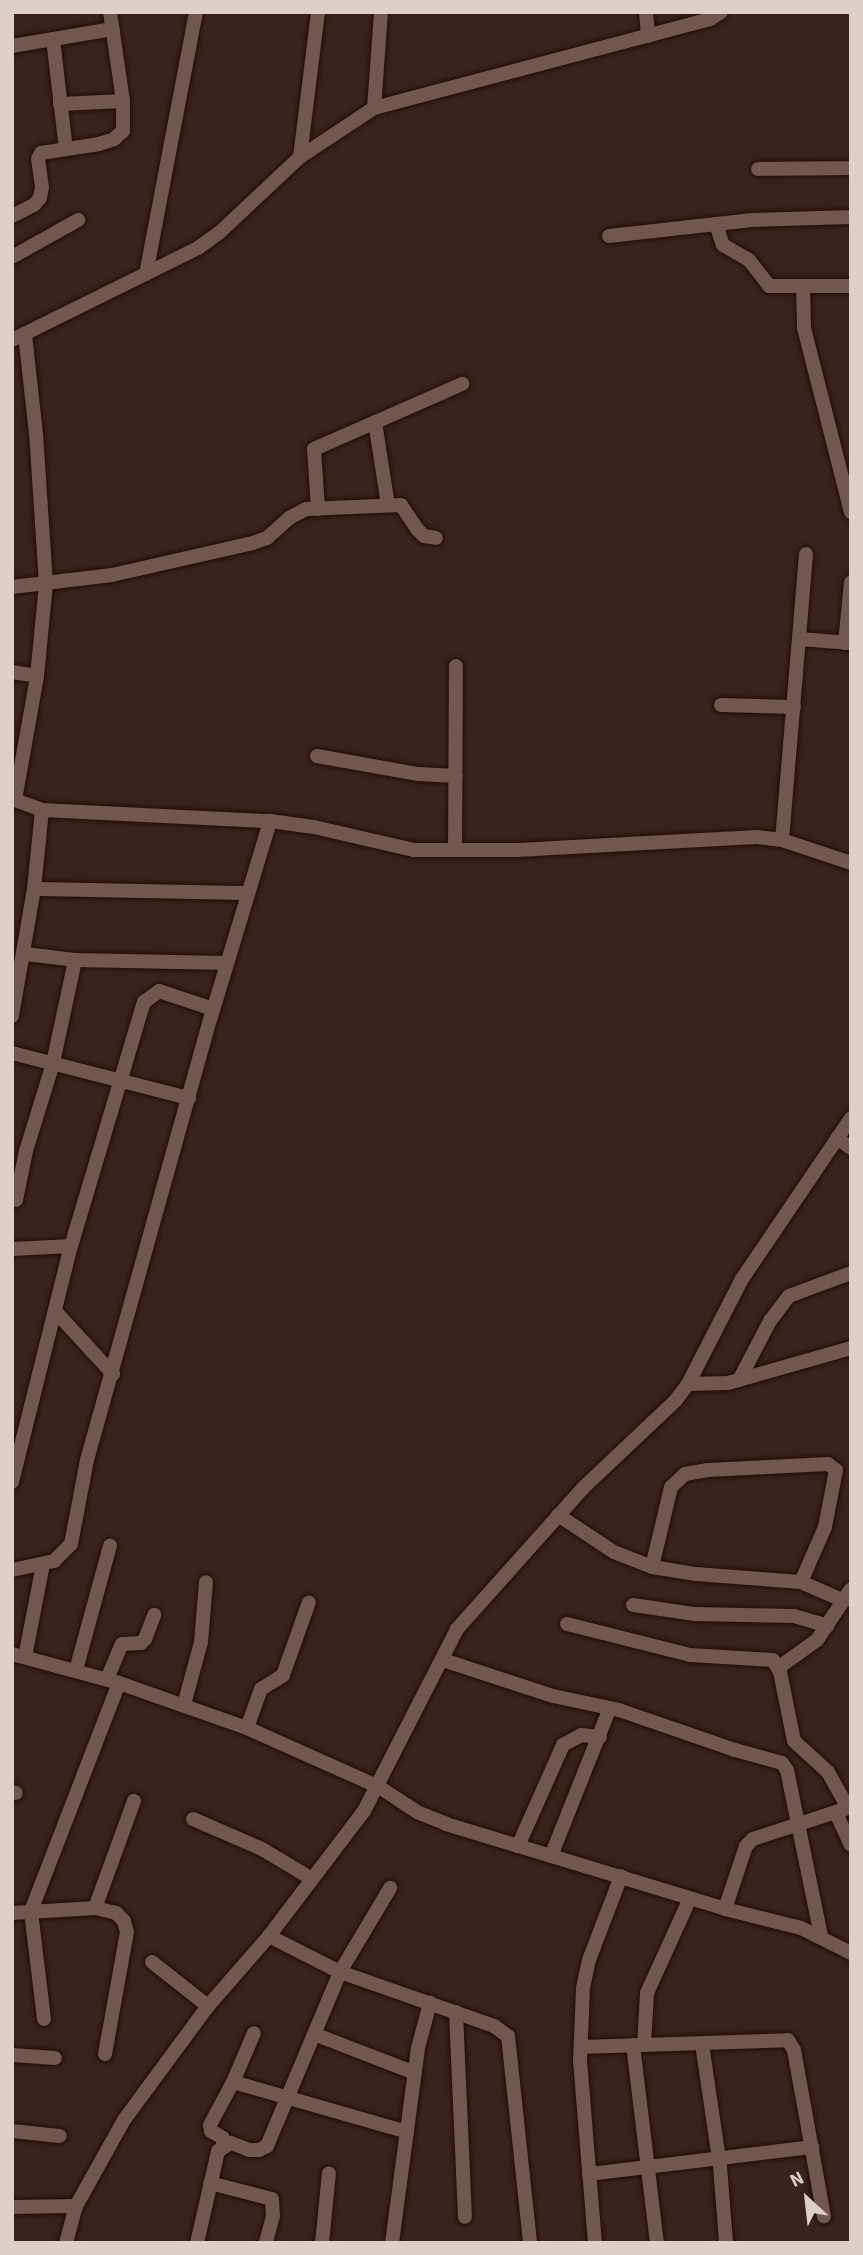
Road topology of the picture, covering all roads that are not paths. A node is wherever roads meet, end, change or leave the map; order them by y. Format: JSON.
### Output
{"nodes":[{"id":1,"x":110,"y":12,"type":"edge"},
{"id":2,"x":196,"y":12,"type":"edge"},
{"id":3,"x":317,"y":12,"type":"edge"},
{"id":4,"x":382,"y":12,"type":"edge"},
{"id":5,"x":646,"y":12,"type":"edge"},
{"id":6,"x":721,"y":12,"type":"edge"},
{"id":7,"x":113,"y":29,"type":"junction"},
{"id":8,"x":648,"y":36,"type":"junction"},
{"id":9,"x":53,"y":39,"type":"junction"},
{"id":10,"x":12,"y":46,"type":"edge"},
{"id":11,"x":122,"y":101,"type":"junction"},
{"id":12,"x":60,"y":104,"type":"junction"},
{"id":13,"x":374,"y":108,"type":"junction"},
{"id":14,"x":65,"y":149,"type":"junction"},
{"id":15,"x":300,"y":157,"type":"junction"},
{"id":16,"x":851,"y":168,"type":"edge"},
{"id":17,"x":758,"y":169,"type":"dead end"},
{"id":18,"x":12,"y":216,"type":"edge"},
{"id":19,"x":851,"y":217,"type":"edge"},
{"id":20,"x":78,"y":220,"type":"dead end"},
{"id":21,"x":716,"y":224,"type":"junction"},
{"id":22,"x":609,"y":236,"type":"dead end"},
{"id":23,"x":12,"y":257,"type":"edge"},
{"id":24,"x":146,"y":274,"type":"junction"},
{"id":25,"x":851,"y":286,"type":"edge"},
{"id":26,"x":803,"y":287,"type":"junction"},
{"id":27,"x":18,"y":337,"type":"edge"},
{"id":28,"x":462,"y":384,"type":"dead end"},
{"id":29,"x":375,"y":422,"type":"junction"},
{"id":30,"x":388,"y":505,"type":"junction"},
{"id":31,"x":318,"y":509,"type":"junction"},
{"id":32,"x":851,"y":512,"type":"edge"},
{"id":33,"x":436,"y":538,"type":"dead end"},
{"id":34,"x":806,"y":554,"type":"dead end"},
{"id":35,"x":851,"y":582,"type":"edge"},
{"id":36,"x":46,"y":584,"type":"junction"},
{"id":37,"x":12,"y":587,"type":"edge"},
{"id":38,"x":800,"y":639,"type":"junction"},
{"id":39,"x":848,"y":643,"type":"edge"},
{"id":40,"x":456,"y":666,"type":"dead end"},
{"id":41,"x":12,"y":672,"type":"edge"},
{"id":42,"x":37,"y":676,"type":"junction"},
{"id":43,"x":722,"y":705,"type":"dead end"},
{"id":44,"x":794,"y":708,"type":"junction"},
{"id":45,"x":19,"y":745,"type":"edge"},
{"id":46,"x":317,"y":756,"type":"dead end"},
{"id":47,"x":456,"y":776,"type":"junction"},
{"id":48,"x":14,"y":799,"type":"edge"},
{"id":49,"x":42,"y":810,"type":"junction"},
{"id":50,"x":270,"y":821,"type":"junction"},
{"id":51,"x":782,"y":840,"type":"junction"},
{"id":52,"x":455,"y":850,"type":"junction"},
{"id":53,"x":851,"y":863,"type":"edge"},
{"id":54,"x":34,"y":889,"type":"junction"},
{"id":55,"x":248,"y":893,"type":"junction"},
{"id":56,"x":25,"y":954,"type":"junction"},
{"id":57,"x":75,"y":960,"type":"junction"},
{"id":58,"x":227,"y":963,"type":"junction"},
{"id":59,"x":214,"y":1009,"type":"junction"},
{"id":60,"x":12,"y":1016,"type":"edge"},
{"id":61,"x":12,"y":1053,"type":"edge"},
{"id":62,"x":53,"y":1063,"type":"junction"},
{"id":63,"x":122,"y":1082,"type":"junction"},
{"id":64,"x":189,"y":1098,"type":"junction"},
{"id":65,"x":851,"y":1118,"type":"edge"},
{"id":66,"x":837,"y":1138,"type":"junction"},
{"id":67,"x":851,"y":1148,"type":"edge"},
{"id":68,"x":16,"y":1200,"type":"dead end"},
{"id":69,"x":71,"y":1246,"type":"junction"},
{"id":70,"x":12,"y":1249,"type":"edge"},
{"id":71,"x":851,"y":1273,"type":"edge"},
{"id":72,"x":55,"y":1311,"type":"junction"},
{"id":73,"x":851,"y":1348,"type":"edge"},
{"id":74,"x":113,"y":1374,"type":"junction"},
{"id":75,"x":739,"y":1380,"type":"junction"},
{"id":76,"x":688,"y":1384,"type":"junction"},
{"id":77,"x":12,"y":1482,"type":"edge"},
{"id":78,"x":558,"y":1515,"type":"junction"},
{"id":79,"x":110,"y":1546,"type":"dead end"},
{"id":80,"x":43,"y":1564,"type":"junction"},
{"id":81,"x":652,"y":1567,"type":"junction"},
{"id":82,"x":12,"y":1570,"type":"edge"},
{"id":83,"x":206,"y":1582,"type":"dead end"},
{"id":84,"x":801,"y":1582,"type":"junction"},
{"id":85,"x":847,"y":1595,"type":"edge"},
{"id":86,"x":309,"y":1602,"type":"dead end"},
{"id":87,"x":633,"y":1605,"type":"dead end"},
{"id":88,"x":154,"y":1615,"type":"dead end"},
{"id":89,"x":568,"y":1624,"type":"dead end"},
{"id":90,"x":828,"y":1626,"type":"junction"},
{"id":91,"x":19,"y":1656,"type":"edge"},
{"id":92,"x":443,"y":1660,"type":"junction"},
{"id":93,"x":778,"y":1668,"type":"junction"},
{"id":94,"x":76,"y":1670,"type":"junction"},
{"id":95,"x":113,"y":1681,"type":"junction"},
{"id":96,"x":184,"y":1705,"type":"junction"},
{"id":97,"x":610,"y":1708,"type":"junction"},
{"id":98,"x":247,"y":1728,"type":"junction"},
{"id":99,"x":600,"y":1737,"type":"junction"},
{"id":100,"x":379,"y":1787,"type":"junction"},
{"id":101,"x":134,"y":1801,"type":"dead end"},
{"id":102,"x":845,"y":1809,"type":"edge"},
{"id":103,"x":193,"y":1819,"type":"dead end"},
{"id":104,"x":797,"y":1824,"type":"junction"},
{"id":105,"x":851,"y":1845,"type":"edge"},
{"id":106,"x":518,"y":1846,"type":"junction"},
{"id":107,"x":551,"y":1856,"type":"junction"},
{"id":108,"x":621,"y":1876,"type":"junction"},
{"id":109,"x":312,"y":1879,"type":"junction"},
{"id":110,"x":390,"y":1888,"type":"dead end"},
{"id":111,"x":690,"y":1898,"type":"junction"},
{"id":112,"x":95,"y":1908,"type":"junction"},
{"id":113,"x":725,"y":1909,"type":"junction"},
{"id":114,"x":31,"y":1911,"type":"junction"},
{"id":115,"x":12,"y":1913,"type":"edge"},
{"id":116,"x":269,"y":1936,"type":"junction"},
{"id":117,"x":821,"y":1936,"type":"junction"},
{"id":118,"x":851,"y":1952,"type":"edge"},
{"id":119,"x":152,"y":1962,"type":"dead end"},
{"id":120,"x":340,"y":1972,"type":"junction"},
{"id":121,"x":430,"y":2003,"type":"junction"},
{"id":122,"x":208,"y":2006,"type":"junction"},
{"id":123,"x":456,"y":2012,"type":"junction"},
{"id":124,"x":44,"y":2019,"type":"dead end"},
{"id":125,"x":254,"y":2033,"type":"dead end"},
{"id":126,"x":314,"y":2034,"type":"junction"},
{"id":127,"x":702,"y":2044,"type":"junction"},
{"id":128,"x":638,"y":2045,"type":"junction"},
{"id":129,"x":581,"y":2047,"type":"junction"},
{"id":130,"x":105,"y":2054,"type":"dead end"},
{"id":131,"x":12,"y":2055,"type":"edge"},
{"id":132,"x":55,"y":2058,"type":"dead end"},
{"id":133,"x":415,"y":2073,"type":"junction"},
{"id":134,"x":233,"y":2082,"type":"junction"},
{"id":135,"x":287,"y":2098,"type":"junction"},
{"id":136,"x":12,"y":2131,"type":"edge"},
{"id":137,"x":407,"y":2132,"type":"junction"},
{"id":138,"x":61,"y":2136,"type":"dead end"},
{"id":139,"x":223,"y":2145,"type":"junction"},
{"id":140,"x":812,"y":2147,"type":"junction"},
{"id":141,"x":718,"y":2157,"type":"junction"},
{"id":142,"x":647,"y":2166,"type":"junction"},
{"id":143,"x":329,"y":2173,"type":"dead end"},
{"id":144,"x":589,"y":2174,"type":"junction"},
{"id":145,"x":210,"y":2183,"type":"junction"},
{"id":146,"x":76,"y":2206,"type":"junction"},
{"id":147,"x":12,"y":2207,"type":"edge"},
{"id":148,"x":824,"y":2216,"type":"dead end"},
{"id":149,"x":466,"y":2217,"type":"dead end"},
{"id":150,"x":66,"y":2243,"type":"edge"},
{"id":151,"x":197,"y":2243,"type":"edge"},
{"id":152,"x":266,"y":2243,"type":"edge"},
{"id":153,"x":321,"y":2243,"type":"edge"},
{"id":154,"x":393,"y":2243,"type":"edge"},
{"id":155,"x":530,"y":2243,"type":"edge"},
{"id":156,"x":595,"y":2243,"type":"edge"},
{"id":157,"x":657,"y":2243,"type":"edge"},
{"id":158,"x":726,"y":2243,"type":"edge"}],
"edges":[{"from":1,"to":7,"type":"street"},
{"from":2,"to":24,"type":"street"},
{"from":3,"to":15,"type":"street"},
{"from":4,"to":13,"type":"street"},
{"from":5,"to":8,"type":"street"},
{"from":6,"to":8,"type":"street"},
{"from":7,"to":9,"type":"street"},
{"from":7,"to":11,"type":"street"},
{"from":8,"to":13,"type":"street"},
{"from":9,"to":10,"type":"street"},
{"from":9,"to":12,"type":"street"},
{"from":11,"to":12,"type":"street"},
{"from":11,"to":14,"type":"street"},
{"from":12,"to":14,"type":"street"},
{"from":13,"to":15,"type":"street"},
{"from":14,"to":18,"type":"street"},
{"from":15,"to":24,"type":"street"},
{"from":16,"to":17,"type":"street"},
{"from":19,"to":21,"type":"street"},
{"from":20,"to":23,"type":"street"},
{"from":21,"to":22,"type":"street"},
{"from":21,"to":26,"type":"street"},
{"from":24,"to":27,"type":"street"},
{"from":25,"to":26,"type":"street"},
{"from":26,"to":32,"type":"street"},
{"from":27,"to":36,"type":"street"},
{"from":28,"to":29,"type":"street"},
{"from":29,"to":30,"type":"street"},
{"from":29,"to":31,"type":"street"},
{"from":30,"to":31,"type":"street"},
{"from":30,"to":33,"type":"street"},
{"from":31,"to":36,"type":"street"},
{"from":34,"to":38,"type":"street"},
{"from":35,"to":39,"type":"street"},
{"from":36,"to":37,"type":"street"},
{"from":36,"to":42,"type":"street"},
{"from":38,"to":39,"type":"street"},
{"from":38,"to":44,"type":"street"},
{"from":40,"to":47,"type":"street"},
{"from":41,"to":42,"type":"street"},
{"from":42,"to":45,"type":"street"},
{"from":43,"to":44,"type":"street"},
{"from":44,"to":51,"type":"street"},
{"from":45,"to":48,"type":"street"},
{"from":46,"to":47,"type":"street"},
{"from":47,"to":52,"type":"street"},
{"from":48,"to":49,"type":"street"},
{"from":49,"to":50,"type":"street"},
{"from":49,"to":54,"type":"street"},
{"from":50,"to":52,"type":"street"},
{"from":50,"to":55,"type":"street"},
{"from":51,"to":52,"type":"street"},
{"from":51,"to":53,"type":"street"},
{"from":54,"to":55,"type":"street"},
{"from":54,"to":56,"type":"street"},
{"from":55,"to":58,"type":"street"},
{"from":56,"to":57,"type":"street"},
{"from":56,"to":60,"type":"street"},
{"from":57,"to":58,"type":"street"},
{"from":57,"to":62,"type":"street"},
{"from":58,"to":59,"type":"street"},
{"from":59,"to":63,"type":"street"},
{"from":59,"to":64,"type":"street"},
{"from":61,"to":62,"type":"street"},
{"from":62,"to":63,"type":"street"},
{"from":62,"to":68,"type":"street"},
{"from":63,"to":64,"type":"street"},
{"from":63,"to":69,"type":"street"},
{"from":64,"to":74,"type":"street"},
{"from":65,"to":66,"type":"street"},
{"from":66,"to":67,"type":"street"},
{"from":66,"to":76,"type":"street"},
{"from":69,"to":70,"type":"street"},
{"from":69,"to":72,"type":"street"},
{"from":71,"to":75,"type":"street"},
{"from":72,"to":74,"type":"street"},
{"from":72,"to":77,"type":"street"},
{"from":73,"to":75,"type":"street"},
{"from":74,"to":80,"type":"street"},
{"from":75,"to":76,"type":"street"},
{"from":76,"to":78,"type":"street"},
{"from":78,"to":81,"type":"street"},
{"from":78,"to":92,"type":"street"},
{"from":79,"to":94,"type":"street"},
{"from":80,"to":82,"type":"street"},
{"from":80,"to":91,"type":"street"},
{"from":81,"to":84,"type":"street"},
{"from":81,"to":84,"type":"street"},
{"from":83,"to":96,"type":"street"},
{"from":84,"to":85,"type":"street"},
{"from":85,"to":90,"type":"street"},
{"from":86,"to":98,"type":"street"},
{"from":87,"to":90,"type":"street"},
{"from":88,"to":95,"type":"street"},
{"from":89,"to":93,"type":"street"},
{"from":90,"to":93,"type":"street"},
{"from":91,"to":94,"type":"street"},
{"from":92,"to":97,"type":"street"},
{"from":92,"to":100,"type":"street"},
{"from":93,"to":102,"type":"street"},
{"from":94,"to":95,"type":"street"},
{"from":95,"to":96,"type":"street"},
{"from":95,"to":114,"type":"street"},
{"from":96,"to":98,"type":"street"},
{"from":97,"to":99,"type":"street"},
{"from":97,"to":104,"type":"street"},
{"from":98,"to":100,"type":"street"},
{"from":99,"to":106,"type":"street"},
{"from":99,"to":107,"type":"street"},
{"from":100,"to":106,"type":"street"},
{"from":100,"to":109,"type":"street"},
{"from":101,"to":112,"type":"street"},
{"from":102,"to":104,"type":"street"},
{"from":102,"to":105,"type":"street"},
{"from":103,"to":109,"type":"street"},
{"from":104,"to":113,"type":"street"},
{"from":104,"to":117,"type":"street"},
{"from":106,"to":107,"type":"street"},
{"from":107,"to":108,"type":"street"},
{"from":108,"to":111,"type":"street"},
{"from":108,"to":129,"type":"street"},
{"from":109,"to":116,"type":"street"},
{"from":110,"to":120,"type":"street"},
{"from":111,"to":113,"type":"street"},
{"from":111,"to":128,"type":"street"},
{"from":112,"to":114,"type":"street"},
{"from":112,"to":130,"type":"street"},
{"from":113,"to":117,"type":"street"},
{"from":114,"to":115,"type":"street"},
{"from":114,"to":124,"type":"street"},
{"from":116,"to":120,"type":"street"},
{"from":116,"to":122,"type":"street"},
{"from":117,"to":118,"type":"street"},
{"from":119,"to":122,"type":"street"},
{"from":120,"to":121,"type":"street"},
{"from":120,"to":126,"type":"street"},
{"from":121,"to":123,"type":"street"},
{"from":121,"to":133,"type":"street"},
{"from":122,"to":146,"type":"street"},
{"from":123,"to":149,"type":"street"},
{"from":123,"to":155,"type":"street"},
{"from":125,"to":134,"type":"street"},
{"from":126,"to":133,"type":"street"},
{"from":126,"to":135,"type":"street"},
{"from":127,"to":128,"type":"street"},
{"from":127,"to":140,"type":"street"},
{"from":127,"to":141,"type":"street"},
{"from":128,"to":129,"type":"street"},
{"from":128,"to":142,"type":"street"},
{"from":129,"to":144,"type":"street"},
{"from":131,"to":132,"type":"street"},
{"from":133,"to":137,"type":"street"},
{"from":134,"to":135,"type":"street"},
{"from":134,"to":139,"type":"street"},
{"from":135,"to":137,"type":"street"},
{"from":135,"to":139,"type":"street"},
{"from":136,"to":138,"type":"street"},
{"from":137,"to":154,"type":"street"},
{"from":139,"to":145,"type":"street"},
{"from":140,"to":141,"type":"street"},
{"from":140,"to":148,"type":"street"},
{"from":141,"to":142,"type":"street"},
{"from":141,"to":158,"type":"street"},
{"from":142,"to":144,"type":"street"},
{"from":142,"to":157,"type":"street"},
{"from":143,"to":153,"type":"street"},
{"from":144,"to":156,"type":"street"},
{"from":145,"to":151,"type":"street"},
{"from":145,"to":152,"type":"street"},
{"from":146,"to":147,"type":"street"},
{"from":146,"to":150,"type":"street"}]}
